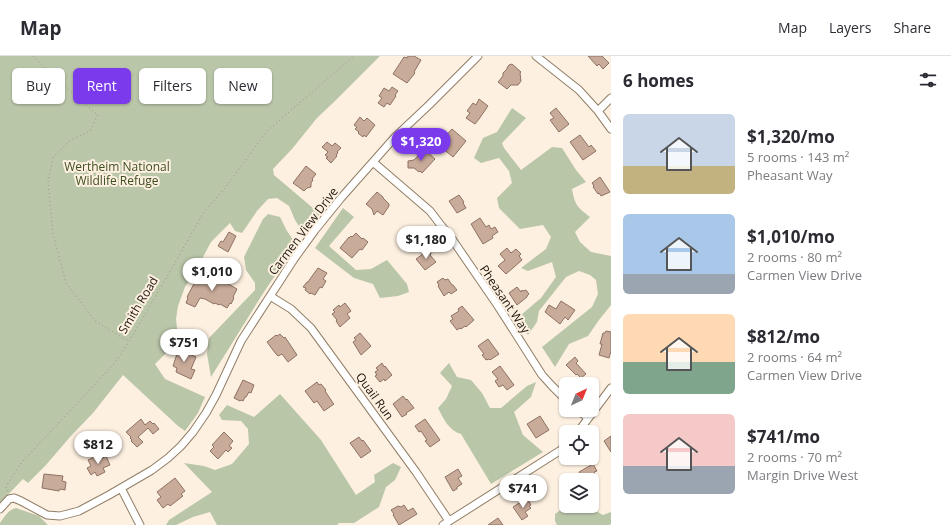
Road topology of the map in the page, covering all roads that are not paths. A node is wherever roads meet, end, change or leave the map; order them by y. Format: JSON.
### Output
{"nodes":[{"id":1,"x":478,"y":56,"type":"edge"},
{"id":2,"x":536,"y":56,"type":"edge"},
{"id":3,"x":611,"y":98,"type":"edge"},
{"id":4,"x":598,"y":110,"type":"junction"},
{"id":5,"x":611,"y":129,"type":"edge"},
{"id":6,"x":373,"y":162,"type":"junction"},
{"id":7,"x":270,"y":296,"type":"junction"},
{"id":8,"x":611,"y":388,"type":"edge"},
{"id":9,"x":559,"y":393,"type":"edge"},
{"id":10,"x":588,"y":418,"type":"joint"},
{"id":11,"x":583,"y":425,"type":"edge"},
{"id":12,"x":559,"y":451,"type":"edge"},
{"id":13,"x":121,"y":488,"type":"junction"},
{"id":14,"x":0,"y":509,"type":"edge"},
{"id":15,"x":446,"y":523,"type":"edge"},
{"id":16,"x":140,"y":525,"type":"edge"}],
"edges":[{"from":1,"to":6,"type":"street","name":"Carmen View Drive"},
{"from":2,"to":4,"type":"street"},
{"from":3,"to":4,"type":"street"},
{"from":4,"to":5,"type":"street"},
{"from":6,"to":7,"type":"street","name":"Carmen View Drive"},
{"from":6,"to":9,"type":"street","name":"Pheasant Way"},
{"from":7,"to":13,"type":"street","name":"Carmen View Drive"},
{"from":7,"to":15,"type":"street","name":"Quail Run"},
{"from":8,"to":10,"type":"street"},
{"from":10,"to":11,"type":"street"},
{"from":12,"to":15,"type":"street"},
{"from":13,"to":14,"type":"street","name":"Carmen View Drive"},
{"from":13,"to":16,"type":"street"}]}
